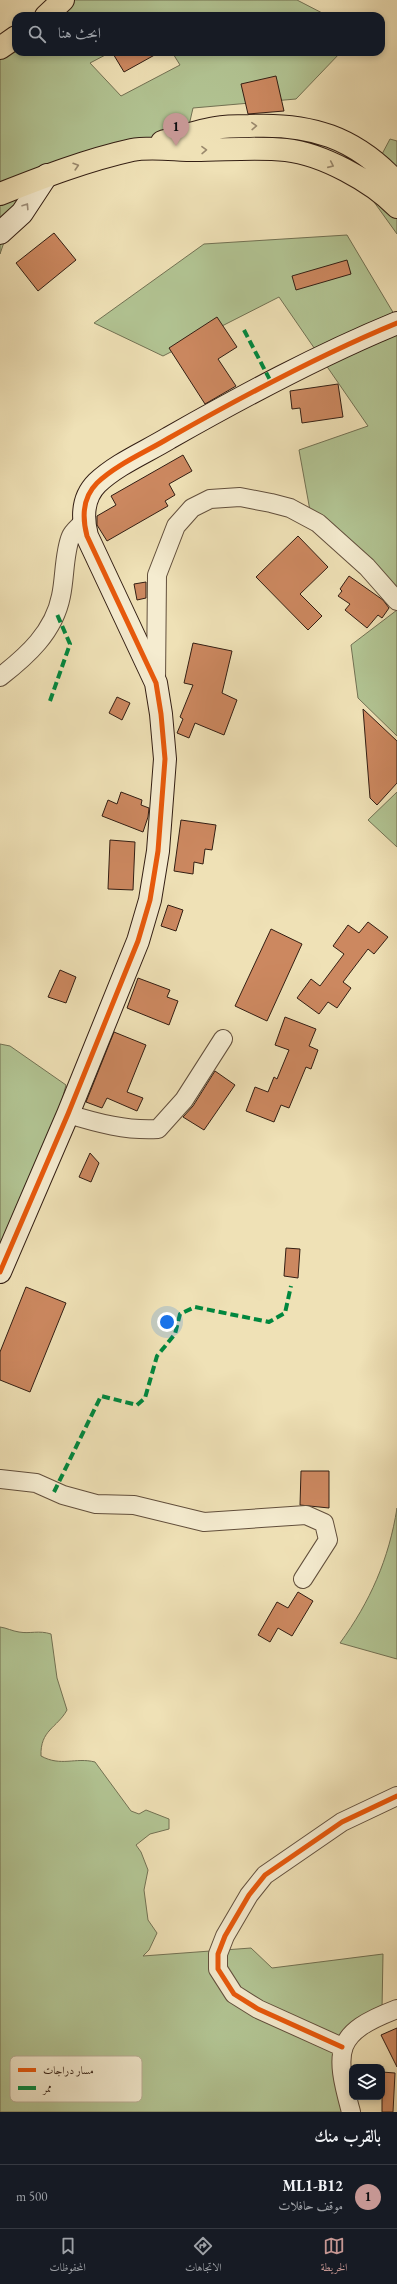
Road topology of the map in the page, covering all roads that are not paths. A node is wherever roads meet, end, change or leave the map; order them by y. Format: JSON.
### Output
{"nodes":[{"id":1,"x":63,"y":0,"type":"edge"},
{"id":2,"x":50,"y":12,"type":"edge"},
{"id":3,"x":12,"y":40,"type":"edge"},
{"id":4,"x":0,"y":48,"type":"edge"},
{"id":5,"x":133,"y":149,"type":"junction"},
{"id":6,"x":47,"y":175,"type":"junction"},
{"id":7,"x":397,"y":183,"type":"edge"},
{"id":8,"x":0,"y":194,"type":"edge"},
{"id":9,"x":397,"y":207,"type":"edge"},
{"id":10,"x":0,"y":233,"type":"edge"},
{"id":11,"x":397,"y":322,"type":"edge"},
{"id":12,"x":83,"y":522,"type":"junction"},
{"id":13,"x":397,"y":601,"type":"edge"},
{"id":14,"x":0,"y":677,"type":"edge"},
{"id":15,"x":156,"y":683,"type":"junction"},
{"id":16,"x":223,"y":1039,"type":"dead end"},
{"id":17,"x":68,"y":1114,"type":"junction"},
{"id":18,"x":0,"y":1272,"type":"edge"},
{"id":19,"x":0,"y":1479,"type":"edge"},
{"id":20,"x":303,"y":1579,"type":"dead end"},
{"id":21,"x":397,"y":1796,"type":"edge"},
{"id":22,"x":397,"y":2009,"type":"edge"},
{"id":23,"x":342,"y":2047,"type":"junction"},
{"id":24,"x":351,"y":2112,"type":"edge"}],
"edges":[{"from":1,"to":2,"type":"highway"},
{"from":3,"to":4,"type":"highway"},
{"from":6,"to":5,"type":"highway","one_way":true},
{"from":5,"to":7,"type":"highway","one_way":true},
{"from":5,"to":9,"type":"highway","one_way":true},
{"from":6,"to":8,"type":"highway"},
{"from":10,"to":6,"type":"street","one_way":true},
{"from":11,"to":12,"type":"street"},
{"from":12,"to":14,"type":"street"},
{"from":12,"to":15,"type":"street"},
{"from":13,"to":15,"type":"street"},
{"from":15,"to":17,"type":"street"},
{"from":16,"to":17,"type":"street"},
{"from":17,"to":18,"type":"street"},
{"from":19,"to":20,"type":"street"},
{"from":21,"to":23,"type":"street"},
{"from":22,"to":23,"type":"street"},
{"from":23,"to":24,"type":"street"}]}
